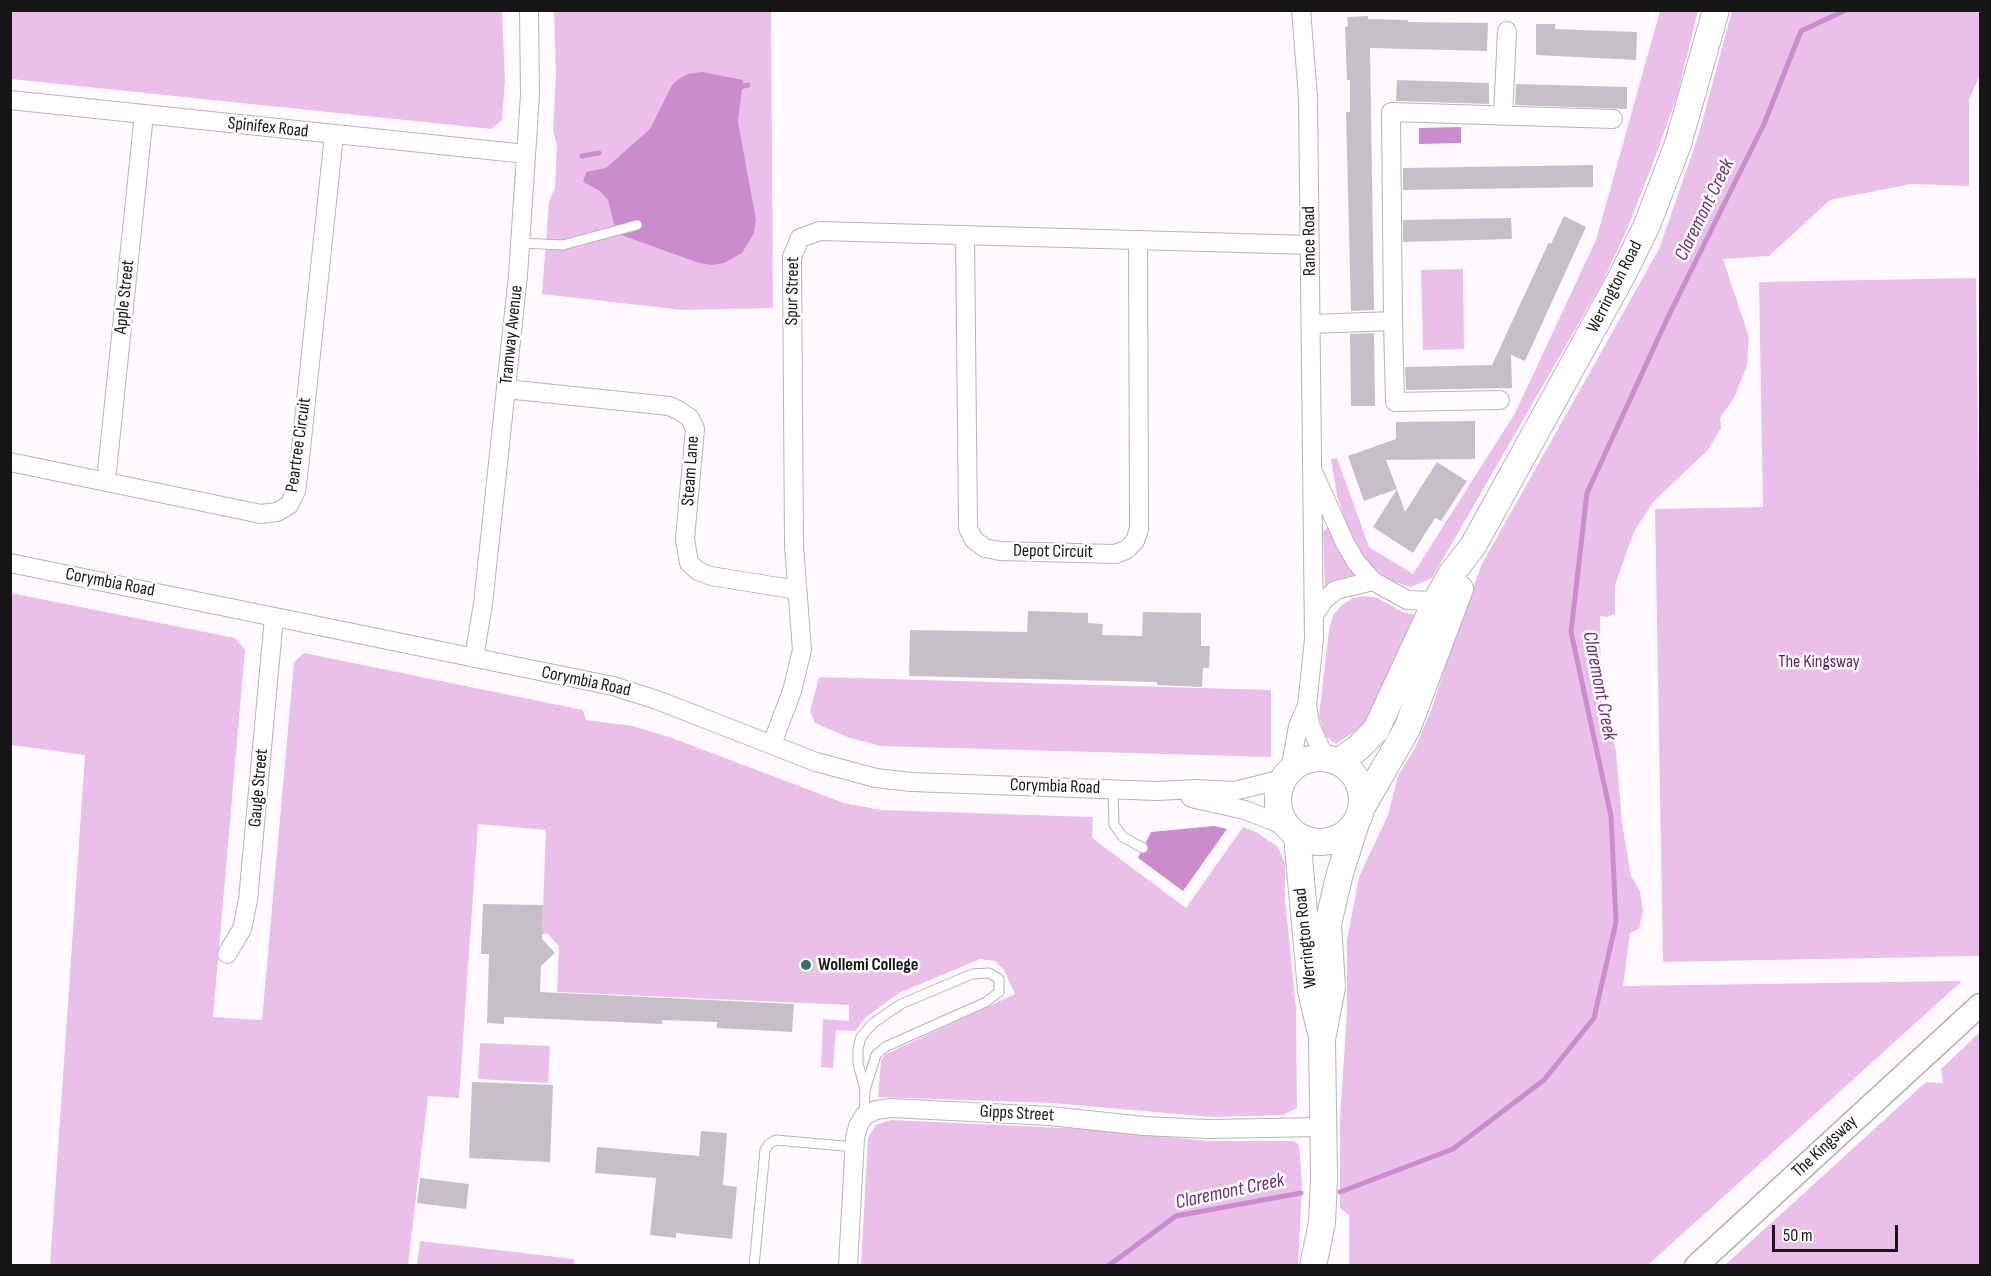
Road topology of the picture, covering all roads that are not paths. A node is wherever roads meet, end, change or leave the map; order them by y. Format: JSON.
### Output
{"nodes":[{"id":1,"x":530,"y":10,"type":"edge"},
{"id":2,"x":1301,"y":10,"type":"edge"},
{"id":3,"x":1716,"y":10,"type":"edge"},
{"id":4,"x":1507,"y":31,"type":"dead end"},
{"id":5,"x":10,"y":100,"type":"edge"},
{"id":6,"x":144,"y":114,"type":"junction"},
{"id":7,"x":1503,"y":116,"type":"junction"},
{"id":8,"x":1613,"y":119,"type":"dead end"},
{"id":9,"x":334,"y":135,"type":"junction"},
{"id":10,"x":526,"y":154,"type":"junction"},
{"id":11,"x":637,"y":225,"type":"dead end"},
{"id":12,"x":964,"y":235,"type":"junction"},
{"id":13,"x":1138,"y":241,"type":"junction"},
{"id":14,"x":520,"y":243,"type":"junction"},
{"id":15,"x":1310,"y":245,"type":"junction"},
{"id":16,"x":1393,"y":321,"type":"junction"},
{"id":17,"x":1311,"y":324,"type":"junction"},
{"id":18,"x":506,"y":389,"type":"junction"},
{"id":19,"x":1500,"y":400,"type":"dead end"},
{"id":20,"x":10,"y":462,"type":"edge"},
{"id":21,"x":1312,"y":472,"type":"junction"},
{"id":22,"x":106,"y":481,"type":"junction"},
{"id":23,"x":1473,"y":546,"type":"junction"},
{"id":24,"x":10,"y":563,"type":"edge"},
{"id":25,"x":1373,"y":581,"type":"junction"},
{"id":26,"x":797,"y":590,"type":"junction"},
{"id":27,"x":1436,"y":601,"type":"junction"},
{"id":28,"x":1314,"y":615,"type":"junction"},
{"id":29,"x":274,"y":617,"type":"junction"},
{"id":30,"x":474,"y":658,"type":"junction"},
{"id":31,"x":1307,"y":706,"type":"junction"},
{"id":32,"x":772,"y":744,"type":"junction"},
{"id":33,"x":1332,"y":760,"type":"junction"},
{"id":34,"x":1287,"y":774,"type":"junction"},
{"id":35,"x":1113,"y":789,"type":"junction"},
{"id":36,"x":1157,"y":791,"type":"junction"},
{"id":37,"x":1359,"y":813,"type":"junction"},
{"id":38,"x":1291,"y":831,"type":"junction"},
{"id":39,"x":1143,"y":848,"type":"dead end"},
{"id":40,"x":227,"y":954,"type":"dead end"},
{"id":41,"x":1980,"y":1005,"type":"edge"},
{"id":42,"x":1322,"y":1039,"type":"junction"},
{"id":43,"x":865,"y":1090,"type":"junction"},
{"id":44,"x":864,"y":1116,"type":"junction"},
{"id":45,"x":1323,"y":1127,"type":"junction"},
{"id":46,"x":854,"y":1147,"type":"junction"},
{"id":47,"x":1322,"y":1223,"type":"junction"},
{"id":48,"x":754,"y":1266,"type":"edge"},
{"id":49,"x":848,"y":1266,"type":"edge"},
{"id":50,"x":1313,"y":1266,"type":"edge"},
{"id":51,"x":1330,"y":1266,"type":"edge"},
{"id":52,"x":1696,"y":1266,"type":"edge"}],
"edges":[{"from":1,"to":10,"type":"street","name":"Tramway Avenue"},
{"from":2,"to":15,"type":"street","name":"Rance Road"},
{"from":3,"to":23,"type":"main road","name":"Werrington Road"},
{"from":4,"to":7,"type":"street"},
{"from":5,"to":6,"type":"street","name":"Spinifex Road"},
{"from":6,"to":9,"type":"street","name":"Spinifex Road"},
{"from":6,"to":22,"type":"street","name":"Apple Street"},
{"from":7,"to":8,"type":"street"},
{"from":7,"to":16,"type":"street"},
{"from":9,"to":10,"type":"street","name":"Spinifex Road"},
{"from":9,"to":22,"type":"street","name":"Peartree Circuit"},
{"from":10,"to":14,"type":"street","name":"Tramway Avenue"},
{"from":11,"to":14,"type":"lane"},
{"from":12,"to":13,"type":"street","name":"Spur Street"},
{"from":12,"to":13,"type":"street","name":"Depot Circuit"},
{"from":12,"to":26,"type":"street","name":"Spur Street"},
{"from":13,"to":15,"type":"street","name":"Spur Street"},
{"from":14,"to":18,"type":"street","name":"Tramway Avenue"},
{"from":15,"to":17,"type":"street","name":"Rance Road"},
{"from":16,"to":17,"type":"street"},
{"from":16,"to":19,"type":"street"},
{"from":17,"to":21,"type":"street","name":"Rance Road"},
{"from":18,"to":26,"type":"street","name":"Steam Lane"},
{"from":18,"to":30,"type":"street","name":"Tramway Avenue"},
{"from":20,"to":22,"type":"street","name":"Peartree Circuit"},
{"from":21,"to":25,"type":"street","name":"Rance Road"},
{"from":21,"to":28,"type":"street","name":"Rance Road"},
{"from":23,"to":27,"type":"main road","name":"Werrington Road"},
{"from":23,"to":37,"type":"main road","name":"Werrington Road"},
{"from":24,"to":29,"type":"street","name":"Corymbia Road"},
{"from":25,"to":27,"type":"street","name":"Rance Road"},
{"from":25,"to":28,"type":"street"},
{"from":26,"to":32,"type":"street","name":"Spur Street"},
{"from":27,"to":33,"type":"main road","name":"Werrington Road"},
{"from":28,"to":31,"type":"street","name":"Rance Road"},
{"from":29,"to":30,"type":"street","name":"Corymbia Road"},
{"from":29,"to":40,"type":"street","name":"Gauge Street"},
{"from":30,"to":32,"type":"street","name":"Corymbia Road"},
{"from":31,"to":33,"type":"street","name":"Rance Road"},
{"from":31,"to":34,"type":"street","name":"Rance Road"},
{"from":32,"to":35,"type":"street","name":"Corymbia Road"},
{"from":33,"to":34,"type":"main road"},
{"from":33,"to":37,"type":"main road"},
{"from":34,"to":36,"type":"street","name":"Corymbia Road"},
{"from":34,"to":38,"type":"main road"},
{"from":35,"to":36,"type":"street","name":"Corymbia Road"},
{"from":35,"to":39,"type":"lane"},
{"from":36,"to":38,"type":"street","name":"Corymbia Road"},
{"from":37,"to":38,"type":"main road"},
{"from":37,"to":42,"type":"main road","name":"Werrington Road"},
{"from":38,"to":42,"type":"main road","name":"Werrington Road"},
{"from":41,"to":52,"type":"street","name":"The Kingsway"},
{"from":42,"to":45,"type":"main road","name":"Werrington Road"},
{"from":43,"to":43,"type":"lane"},
{"from":43,"to":44,"type":"lane"},
{"from":44,"to":45,"type":"street","name":"Gipps Street"},
{"from":44,"to":46,"type":"street"},
{"from":45,"to":47,"type":"main road","name":"Werrington Road"},
{"from":46,"to":48,"type":"lane"},
{"from":46,"to":49,"type":"street"},
{"from":47,"to":50,"type":"main road","name":"Werrington Road"},
{"from":47,"to":51,"type":"main road","name":"Werrington Road"}]}
